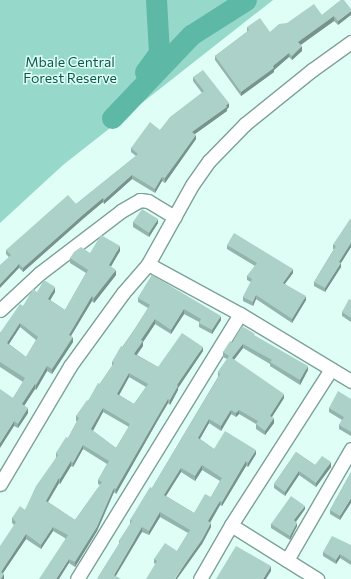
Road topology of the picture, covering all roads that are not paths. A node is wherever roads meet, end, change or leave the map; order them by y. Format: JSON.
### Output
{"nodes":[{"id":1,"x":351,"y":42,"type":"edge"},
{"id":2,"x":175,"y":218,"type":"junction"},
{"id":3,"x":148,"y":264,"type":"junction"},
{"id":4,"x":0,"y":310,"type":"edge"},
{"id":5,"x":240,"y":314,"type":"junction"},
{"id":6,"x":331,"y":369,"type":"junction"},
{"id":7,"x":351,"y":381,"type":"edge"},
{"id":8,"x":351,"y":448,"type":"edge"},
{"id":9,"x":0,"y":484,"type":"edge"},
{"id":10,"x":230,"y":525,"type":"junction"},
{"id":11,"x":287,"y":560,"type":"junction"},
{"id":12,"x":77,"y":579,"type":"edge"},
{"id":13,"x":200,"y":579,"type":"edge"},
{"id":14,"x":316,"y":579,"type":"edge"}],
"edges":[{"from":1,"to":2,"type":"street"},
{"from":2,"to":3,"type":"street"},
{"from":2,"to":4,"type":"street"},
{"from":3,"to":5,"type":"street"},
{"from":3,"to":9,"type":"street"},
{"from":5,"to":6,"type":"street"},
{"from":5,"to":12,"type":"street"},
{"from":6,"to":7,"type":"street"},
{"from":6,"to":10,"type":"street"},
{"from":8,"to":11,"type":"street"},
{"from":10,"to":11,"type":"street"},
{"from":10,"to":13,"type":"street"},
{"from":11,"to":14,"type":"street"}]}
